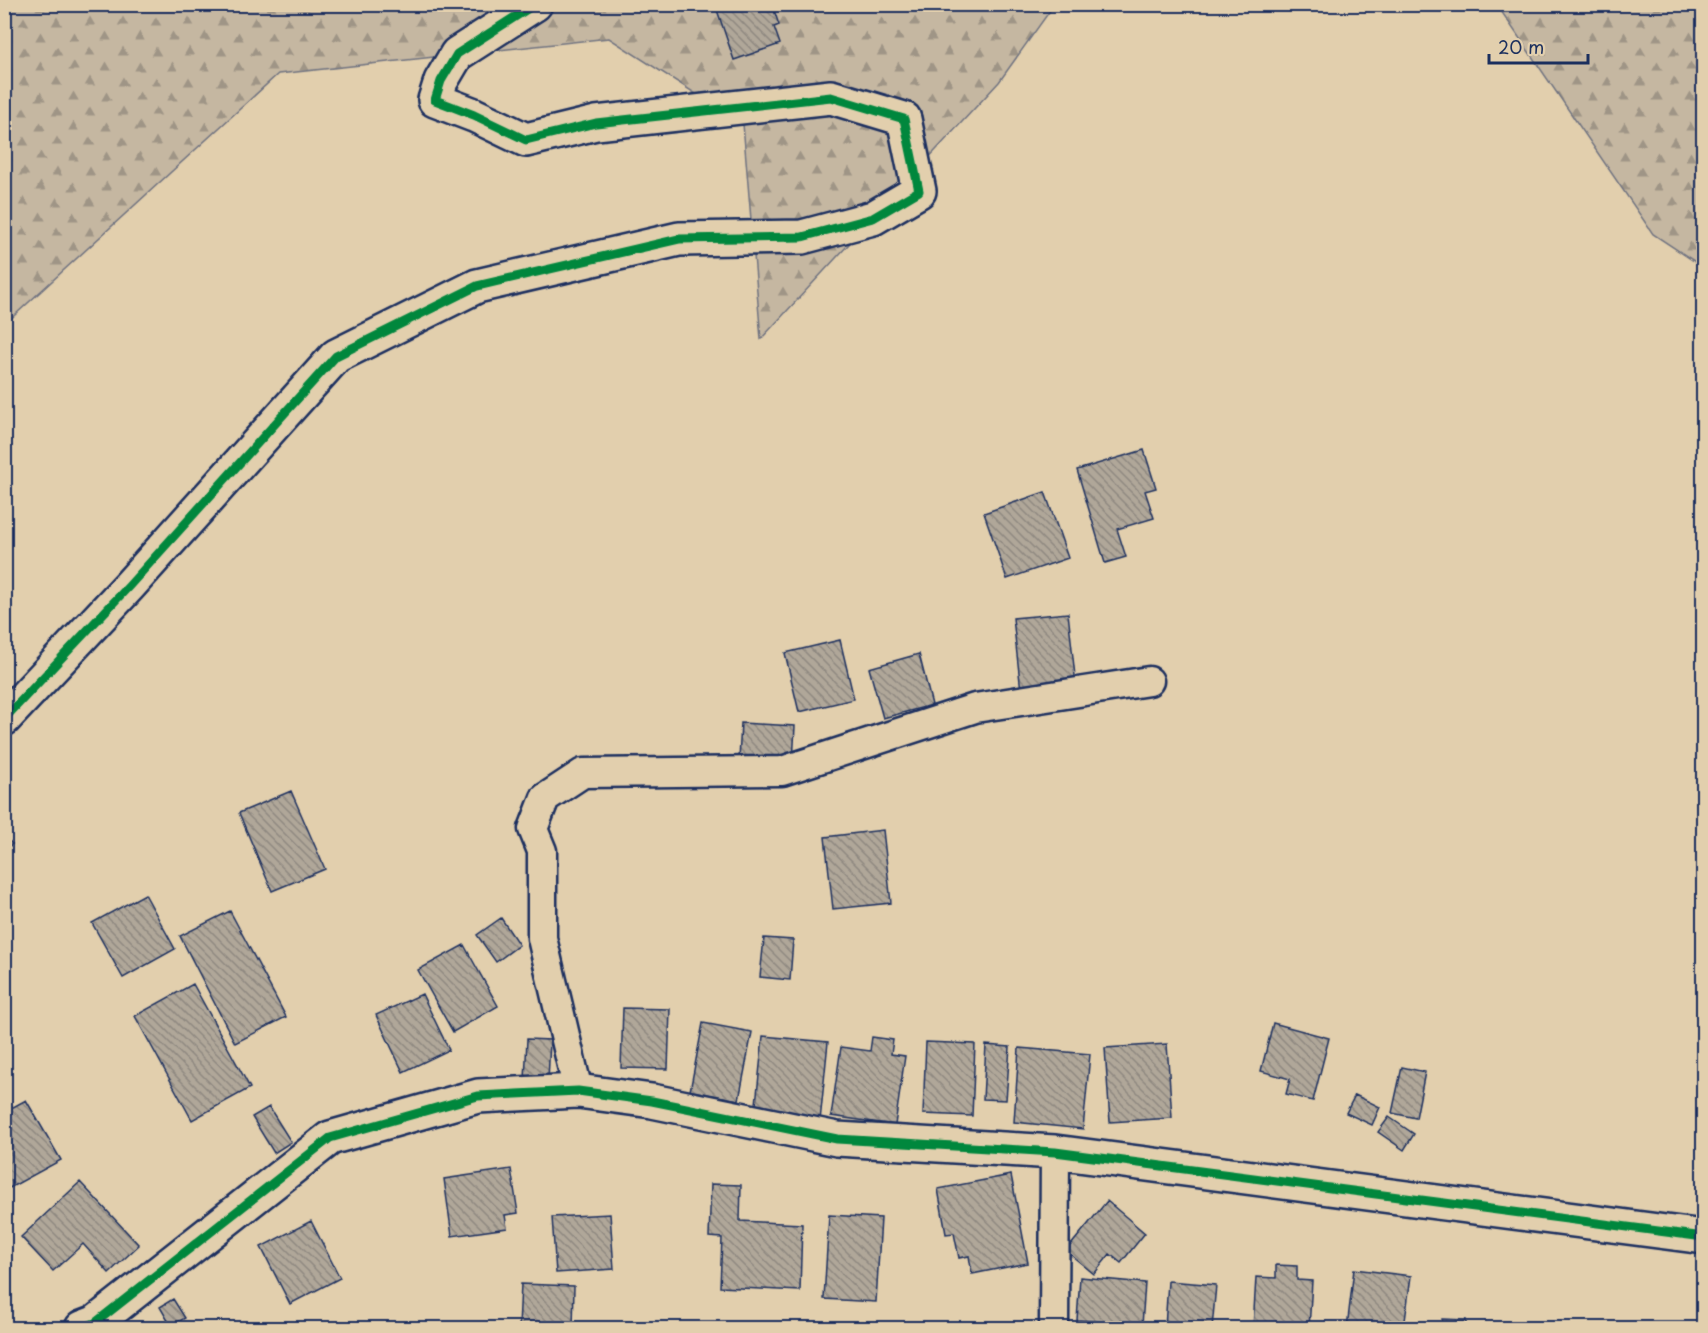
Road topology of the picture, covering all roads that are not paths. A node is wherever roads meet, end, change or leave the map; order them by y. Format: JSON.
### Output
{"nodes":[{"id":1,"x":514,"y":4,"type":"edge"},
{"id":2,"x":535,"y":4,"type":"edge"},
{"id":3,"x":457,"y":54,"type":"junction"},
{"id":4,"x":1149,"y":681,"type":"dead end"},
{"id":5,"x":4,"y":719,"type":"edge"},
{"id":6,"x":579,"y":1091,"type":"junction"},
{"id":7,"x":1055,"y":1152,"type":"junction"},
{"id":8,"x":1704,"y":1237,"type":"edge"},
{"id":9,"x":82,"y":1329,"type":"edge"},
{"id":10,"x":1054,"y":1329,"type":"edge"}],
"edges":[{"from":1,"to":3,"type":"street"},
{"from":2,"to":3,"type":"street"},
{"from":3,"to":5,"type":"street"},
{"from":4,"to":6,"type":"street"},
{"from":6,"to":7,"type":"street"},
{"from":6,"to":9,"type":"street"},
{"from":7,"to":8,"type":"street"},
{"from":7,"to":10,"type":"street"}]}
